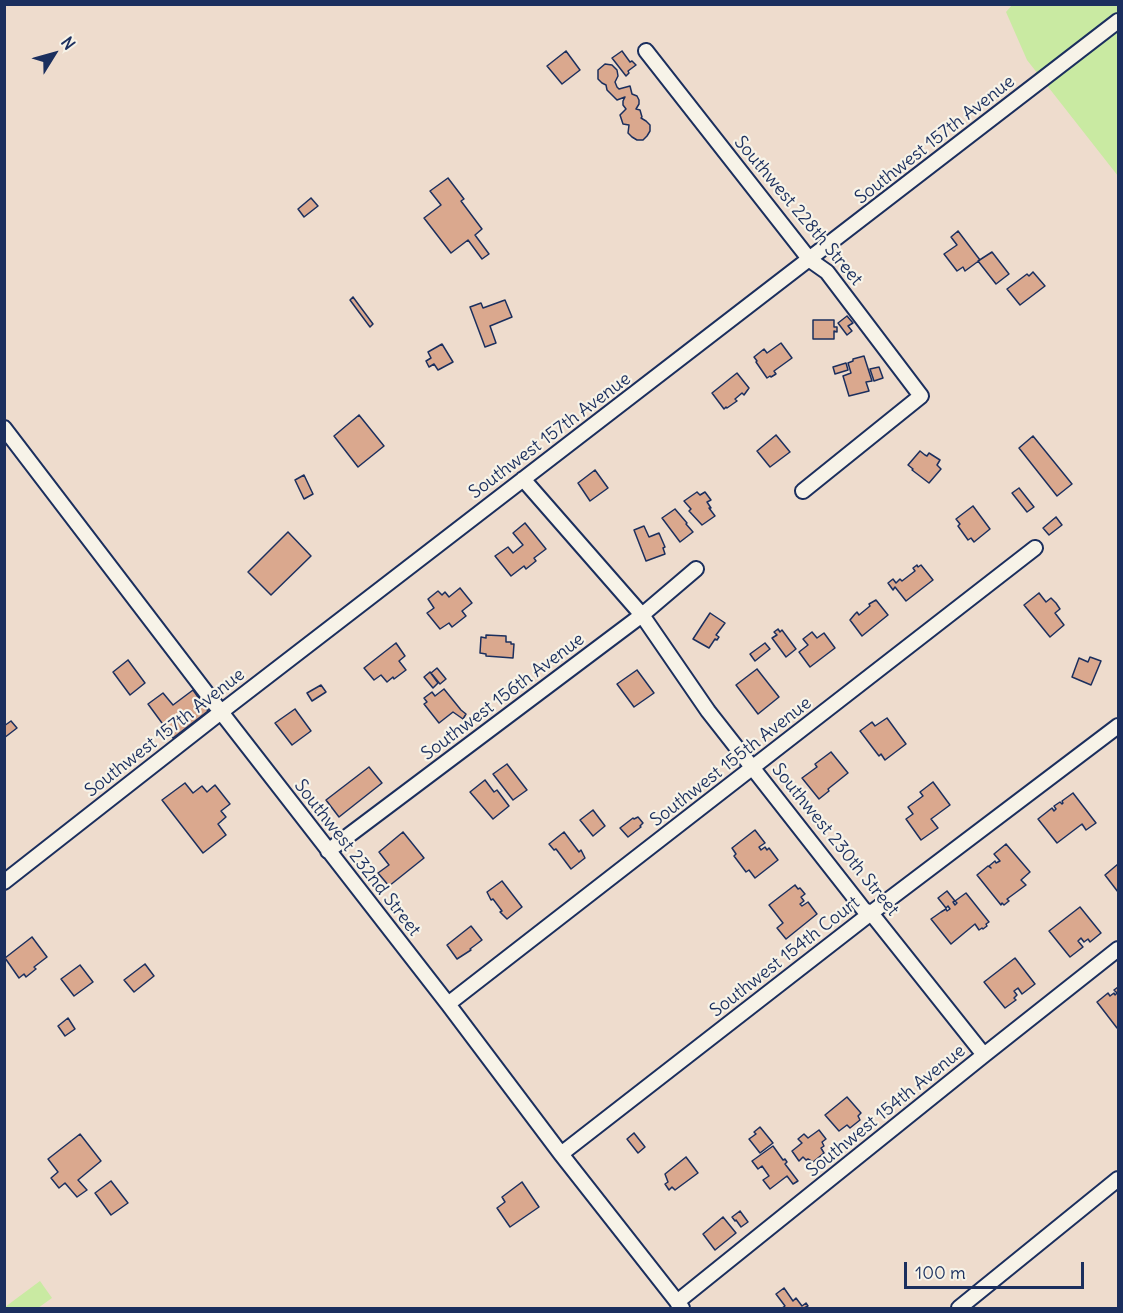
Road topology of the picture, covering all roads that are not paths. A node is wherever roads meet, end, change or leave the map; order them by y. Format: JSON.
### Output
{"nodes":[{"id":1,"x":1119,"y":21,"type":"edge"},
{"id":2,"x":646,"y":51,"type":"dead end"},
{"id":3,"x":810,"y":260,"type":"junction"},
{"id":4,"x":4,"y":428,"type":"edge"},
{"id":5,"x":523,"y":479,"type":"junction"},
{"id":6,"x":803,"y":491,"type":"dead end"},
{"id":7,"x":1035,"y":548,"type":"dead end"},
{"id":8,"x":696,"y":569,"type":"dead end"},
{"id":9,"x":642,"y":615,"type":"junction"},
{"id":10,"x":221,"y":712,"type":"junction"},
{"id":11,"x":1119,"y":726,"type":"edge"},
{"id":12,"x":754,"y":768,"type":"junction"},
{"id":13,"x":328,"y":851,"type":"junction"},
{"id":14,"x":4,"y":882,"type":"edge"},
{"id":15,"x":871,"y":913,"type":"junction"},
{"id":16,"x":1119,"y":949,"type":"edge"},
{"id":17,"x":448,"y":1004,"type":"junction"},
{"id":18,"x":984,"y":1055,"type":"junction"},
{"id":19,"x":561,"y":1154,"type":"junction"},
{"id":20,"x":1119,"y":1179,"type":"edge"},
{"id":21,"x":680,"y":1305,"type":"edge"},
{"id":22,"x":959,"y":1308,"type":"edge"}],
"edges":[{"from":1,"to":3,"type":"street","name":"Southwest 157th Avenue"},
{"from":2,"to":3,"type":"street","name":"Southwest 228th Street"},
{"from":3,"to":5,"type":"street","name":"Southwest 157th Avenue"},
{"from":3,"to":6,"type":"street","name":"Southwest 228th Street"},
{"from":4,"to":10,"type":"street","name":"Southwest 232nd Street"},
{"from":5,"to":9,"type":"street","name":"Southwest 230th Street"},
{"from":5,"to":10,"type":"street","name":"Southwest 157th Avenue"},
{"from":7,"to":12,"type":"street","name":"Southwest 155th Avenue"},
{"from":8,"to":9,"type":"street","name":"Southwest 156th Avenue"},
{"from":9,"to":12,"type":"street","name":"Southwest 230th Street"},
{"from":9,"to":13,"type":"street","name":"Southwest 156th Avenue"},
{"from":10,"to":13,"type":"street","name":"Southwest 232nd Street"},
{"from":10,"to":14,"type":"street","name":"Southwest 157th Avenue"},
{"from":11,"to":15,"type":"street","name":"Southwest 154th Court"},
{"from":12,"to":15,"type":"street","name":"Southwest 230th Street"},
{"from":12,"to":17,"type":"street","name":"Southwest 155th Avenue"},
{"from":13,"to":17,"type":"street","name":"Southwest 232nd Street"},
{"from":15,"to":18,"type":"street","name":"Southwest 230th Street"},
{"from":15,"to":19,"type":"street","name":"Southwest 154th Court"},
{"from":16,"to":18,"type":"street","name":"Southwest 154th Avenue"},
{"from":17,"to":19,"type":"street","name":"Southwest 232nd Street"},
{"from":18,"to":21,"type":"street","name":"Southwest 154th Avenue"},
{"from":19,"to":21,"type":"street","name":"Southwest 232nd Street"},
{"from":20,"to":22,"type":"street"}]}
